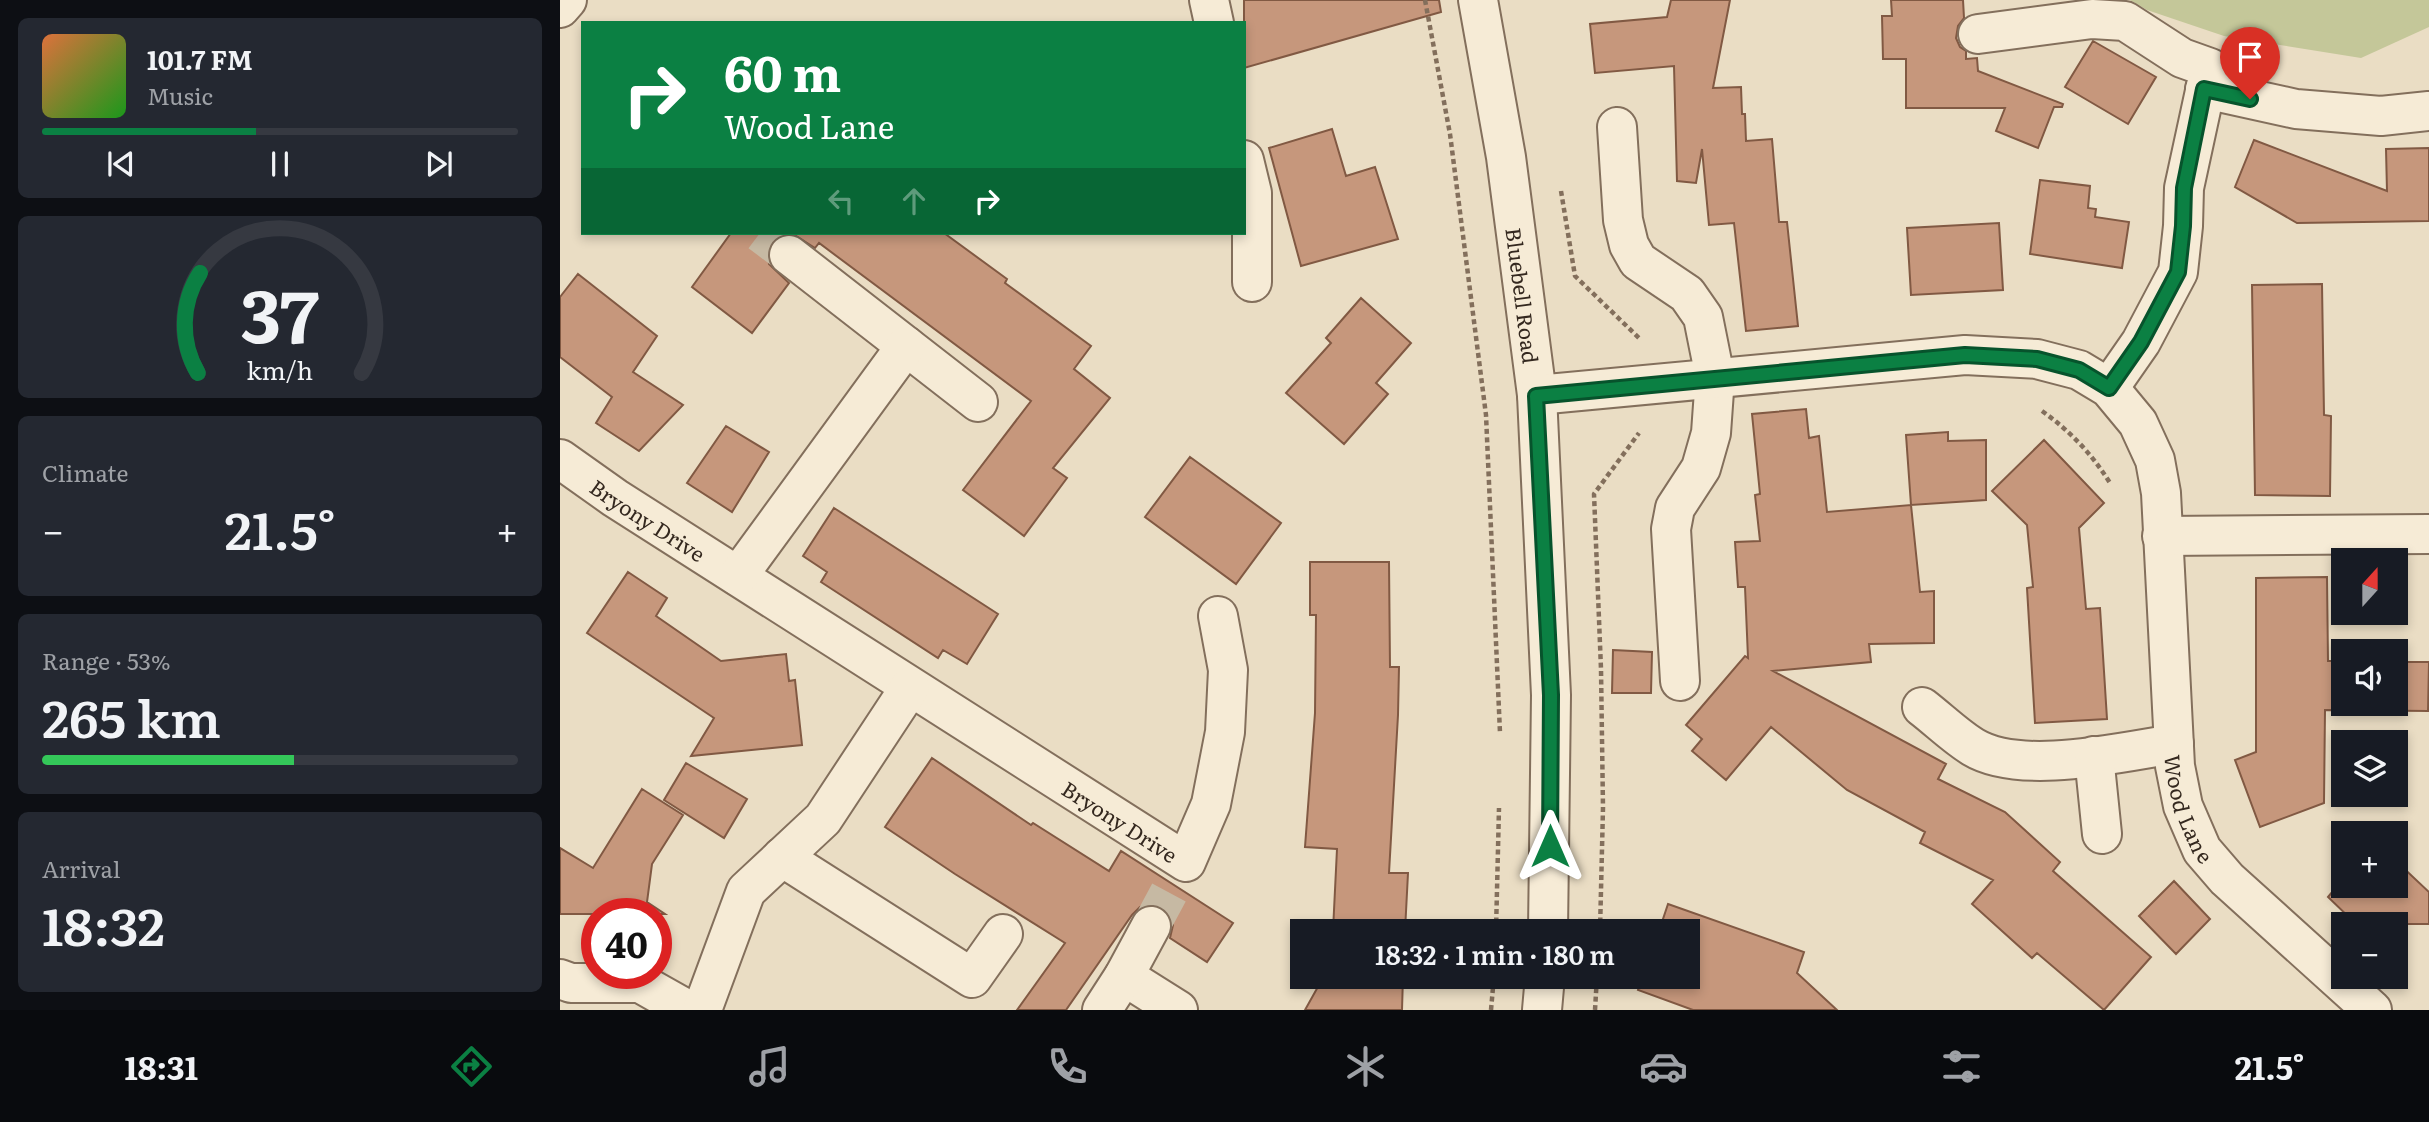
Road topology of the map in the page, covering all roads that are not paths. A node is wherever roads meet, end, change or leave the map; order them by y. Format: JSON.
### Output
{"nodes":[{"id":1,"x":566,"y":0,"type":"edge"},
{"id":2,"x":1209,"y":0,"type":"edge"},
{"id":3,"x":1478,"y":0,"type":"edge"},
{"id":4,"x":560,"y":8,"type":"edge"},
{"id":5,"x":1214,"y":21,"type":"edge"},
{"id":6,"x":1978,"y":34,"type":"dead end"},
{"id":7,"x":2207,"y":79,"type":"junction"},
{"id":8,"x":2429,"y":111,"type":"edge"},
{"id":9,"x":1617,"y":127,"type":"dead end"},
{"id":10,"x":1246,"y":168,"type":"edge"},
{"id":11,"x":789,"y":255,"type":"tunnel mouth"},
{"id":12,"x":1252,"y":282,"type":"dead end"},
{"id":13,"x":906,"y":346,"type":"junction"},
{"id":14,"x":1715,"y":377,"type":"junction"},
{"id":15,"x":2109,"y":388,"type":"junction"},
{"id":16,"x":1536,"y":396,"type":"junction"},
{"id":17,"x":978,"y":402,"type":"dead end"},
{"id":18,"x":560,"y":459,"type":"edge"},
{"id":19,"x":2429,"y":534,"type":"edge"},
{"id":20,"x":2162,"y":536,"type":"junction"},
{"id":21,"x":738,"y":576,"type":"junction"},
{"id":22,"x":1218,"y":615,"type":"dead end"},
{"id":23,"x":1680,"y":681,"type":"dead end"},
{"id":24,"x":910,"y":687,"type":"junction"},
{"id":25,"x":1922,"y":707,"type":"dead end"},
{"id":26,"x":2174,"y":744,"type":"junction"},
{"id":27,"x":2094,"y":755,"type":"junction"},
{"id":28,"x":2102,"y":834,"type":"dead end"},
{"id":29,"x":782,"y":857,"type":"junction"},
{"id":30,"x":1548,"y":919,"type":"edge"},
{"id":31,"x":1151,"y":926,"type":"tunnel mouth"},
{"id":32,"x":1003,"y":934,"type":"dead end"},
{"id":33,"x":1124,"y":976,"type":"junction"},
{"id":34,"x":560,"y":979,"type":"edge"},
{"id":35,"x":1544,"y":989,"type":"edge"},
{"id":36,"x":688,"y":1010,"type":"edge"},
{"id":37,"x":702,"y":1010,"type":"edge"},
{"id":38,"x":1101,"y":1010,"type":"edge"},
{"id":39,"x":1178,"y":1010,"type":"edge"},
{"id":40,"x":1542,"y":1010,"type":"edge"},
{"id":41,"x":2372,"y":1010,"type":"edge"}],
"edges":[{"from":1,"to":4,"type":"street"},
{"from":2,"to":5,"type":"street"},
{"from":3,"to":16,"type":"street","name":"Bluebell Road"},
{"from":6,"to":7,"type":"street"},
{"from":7,"to":8,"type":"street"},
{"from":7,"to":15,"type":"street"},
{"from":9,"to":14,"type":"street"},
{"from":10,"to":12,"type":"street"},
{"from":11,"to":13,"type":"street"},
{"from":13,"to":17,"type":"street"},
{"from":13,"to":21,"type":"street"},
{"from":14,"to":15,"type":"street","name":"Wood Lane"},
{"from":14,"to":16,"type":"street","name":"Wood Lane"},
{"from":14,"to":23,"type":"street"},
{"from":15,"to":20,"type":"street","name":"Wood Lane"},
{"from":16,"to":30,"type":"street","name":"Bluebell Road"},
{"from":18,"to":21,"type":"street","name":"Bryony Drive"},
{"from":19,"to":20,"type":"street"},
{"from":20,"to":26,"type":"street","name":"Wood Lane"},
{"from":21,"to":24,"type":"street","name":"Bryony Drive"},
{"from":22,"to":24,"type":"street","name":"Bryony Drive"},
{"from":24,"to":29,"type":"street"},
{"from":25,"to":27,"type":"street"},
{"from":26,"to":27,"type":"street"},
{"from":26,"to":41,"type":"street","name":"Wood Lane"},
{"from":27,"to":28,"type":"street"},
{"from":29,"to":32,"type":"street"},
{"from":29,"to":37,"type":"street"},
{"from":31,"to":33,"type":"street"},
{"from":33,"to":38,"type":"street"},
{"from":33,"to":39,"type":"street"},
{"from":34,"to":36,"type":"street"},
{"from":35,"to":40,"type":"street"}]}
